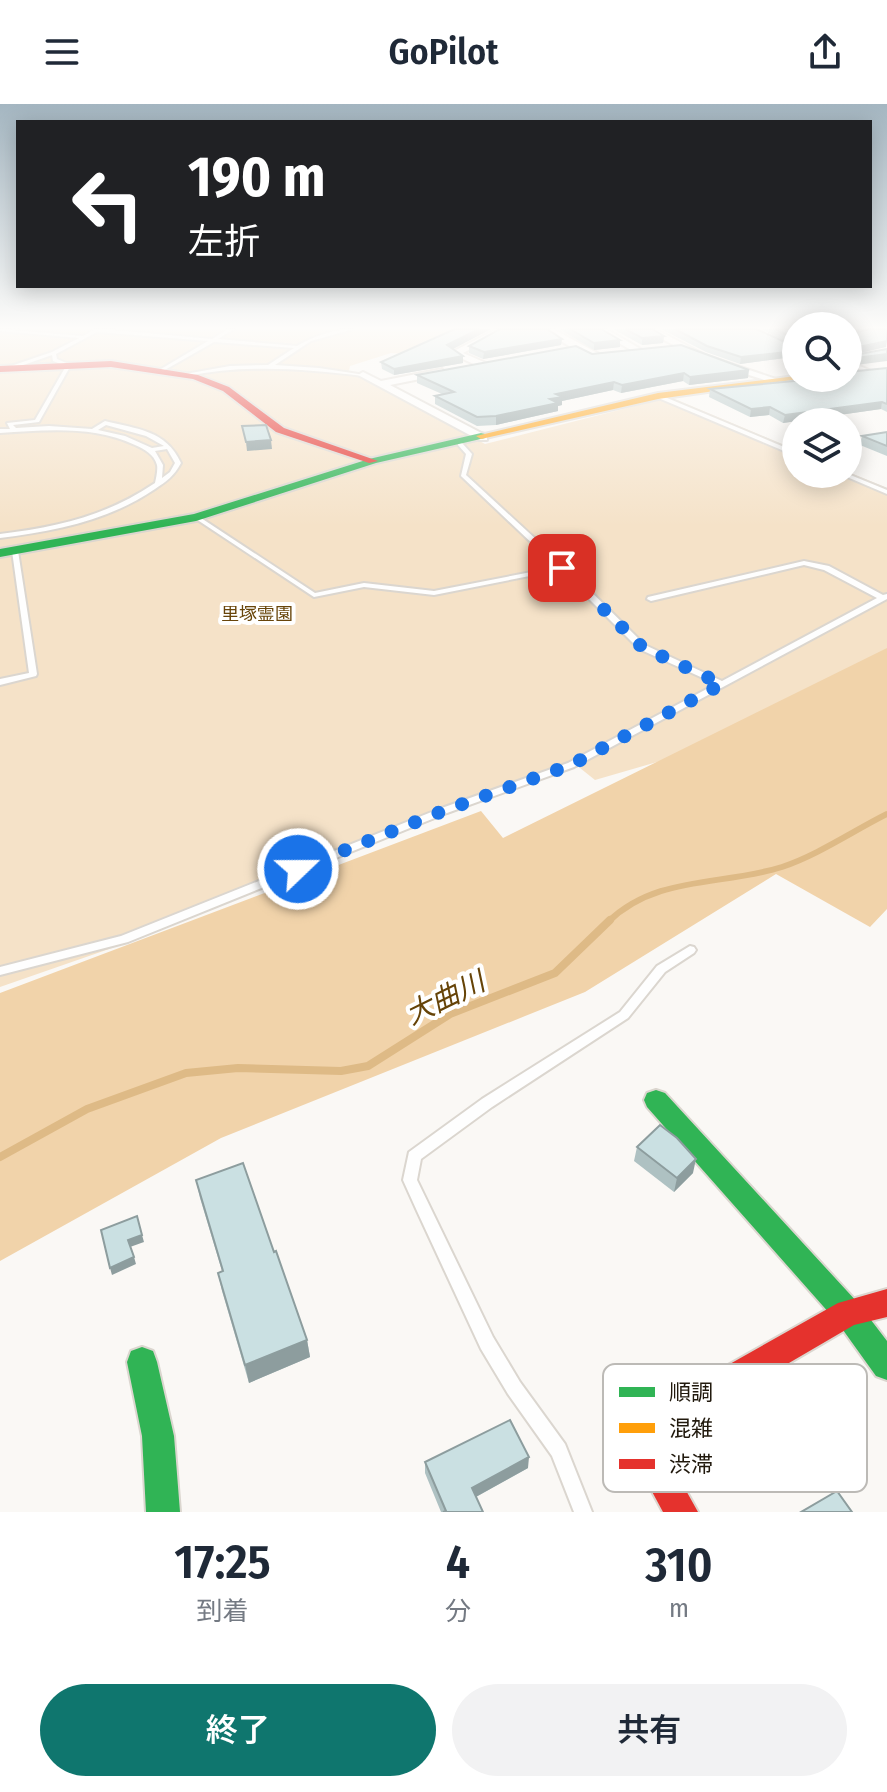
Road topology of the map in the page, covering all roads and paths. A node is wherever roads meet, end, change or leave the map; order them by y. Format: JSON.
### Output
{"nodes":[{"id":1,"x":52,"y":395,"type":"edge"},
{"id":2,"x":233,"y":395,"type":"edge"},
{"id":3,"x":400,"y":395,"type":"edge"},
{"id":4,"x":668,"y":395,"type":"edge"},
{"id":5,"x":658,"y":396,"type":"junction"},
{"id":6,"x":11,"y":427,"type":"junction"},
{"id":7,"x":0,"y":428,"type":"edge"},
{"id":8,"x":93,"y":431,"type":"junction"},
{"id":9,"x":483,"y":438,"type":"junction"},
{"id":10,"x":460,"y":444,"type":"junction"},
{"id":11,"x":169,"y":447,"type":"junction"},
{"id":12,"x":782,"y":448,"type":"edge"},
{"id":13,"x":151,"y":450,"type":"junction"},
{"id":14,"x":373,"y":461,"type":"junction"},
{"id":15,"x":862,"y":482,"type":"edge"},
{"id":16,"x":158,"y":484,"type":"junction"},
{"id":17,"x":887,"y":492,"type":"edge"},
{"id":18,"x":196,"y":517,"type":"junction"},
{"id":19,"x":68,"y":534,"type":"junction"},
{"id":20,"x":0,"y":536,"type":"edge"},
{"id":21,"x":8,"y":552,"type":"edge"},
{"id":22,"x":562,"y":568,"type":"junction"},
{"id":23,"x":885,"y":597,"type":"edge"},
{"id":24,"x":651,"y":599,"type":"dead end"},
{"id":25,"x":0,"y":682,"type":"edge"},
{"id":26,"x":722,"y":684,"type":"junction"},
{"id":27,"x":690,"y":950,"type":"dead end"},
{"id":28,"x":0,"y":971,"type":"edge"},
{"id":29,"x":656,"y":1100,"type":"dead end"},
{"id":30,"x":887,"y":1303,"type":"edge"},
{"id":31,"x":848,"y":1313,"type":"junction"},
{"id":32,"x":142,"y":1362,"type":"dead end"},
{"id":33,"x":759,"y":1364,"type":"edge"},
{"id":34,"x":887,"y":1365,"type":"edge"},
{"id":35,"x":669,"y":1492,"type":"edge"},
{"id":36,"x":163,"y":1512,"type":"edge"},
{"id":37,"x":583,"y":1512,"type":"edge"},
{"id":38,"x":681,"y":1512,"type":"edge"}],
"edges":[{"from":1,"to":6,"type":"lane"},
{"from":2,"to":14,"type":"street"},
{"from":3,"to":9,"type":"street"},
{"from":4,"to":5,"type":"street"},
{"from":5,"to":9,"type":"street"},
{"from":5,"to":12,"type":"lane"},
{"from":6,"to":7,"type":"lane"},
{"from":6,"to":8,"type":"lane"},
{"from":8,"to":11,"type":"lane"},
{"from":8,"to":13,"type":"lane"},
{"from":9,"to":10,"type":"street"},
{"from":10,"to":14,"type":"street"},
{"from":10,"to":22,"type":"lane"},
{"from":11,"to":13,"type":"lane"},
{"from":11,"to":16,"type":"lane"},
{"from":13,"to":16,"type":"lane"},
{"from":14,"to":18,"type":"street"},
{"from":15,"to":17,"type":"lane"},
{"from":16,"to":19,"type":"lane"},
{"from":18,"to":19,"type":"street"},
{"from":18,"to":22,"type":"lane"},
{"from":19,"to":20,"type":"lane"},
{"from":19,"to":21,"type":"street"},
{"from":21,"to":25,"type":"lane"},
{"from":22,"to":26,"type":"lane"},
{"from":23,"to":24,"type":"lane"},
{"from":23,"to":26,"type":"lane"},
{"from":26,"to":28,"type":"lane"},
{"from":27,"to":37,"type":"lane"},
{"from":29,"to":31,"type":"street"},
{"from":30,"to":31,"type":"street"},
{"from":31,"to":33,"type":"street"},
{"from":31,"to":34,"type":"street"},
{"from":32,"to":36,"type":"street"},
{"from":35,"to":38,"type":"street"}]}
